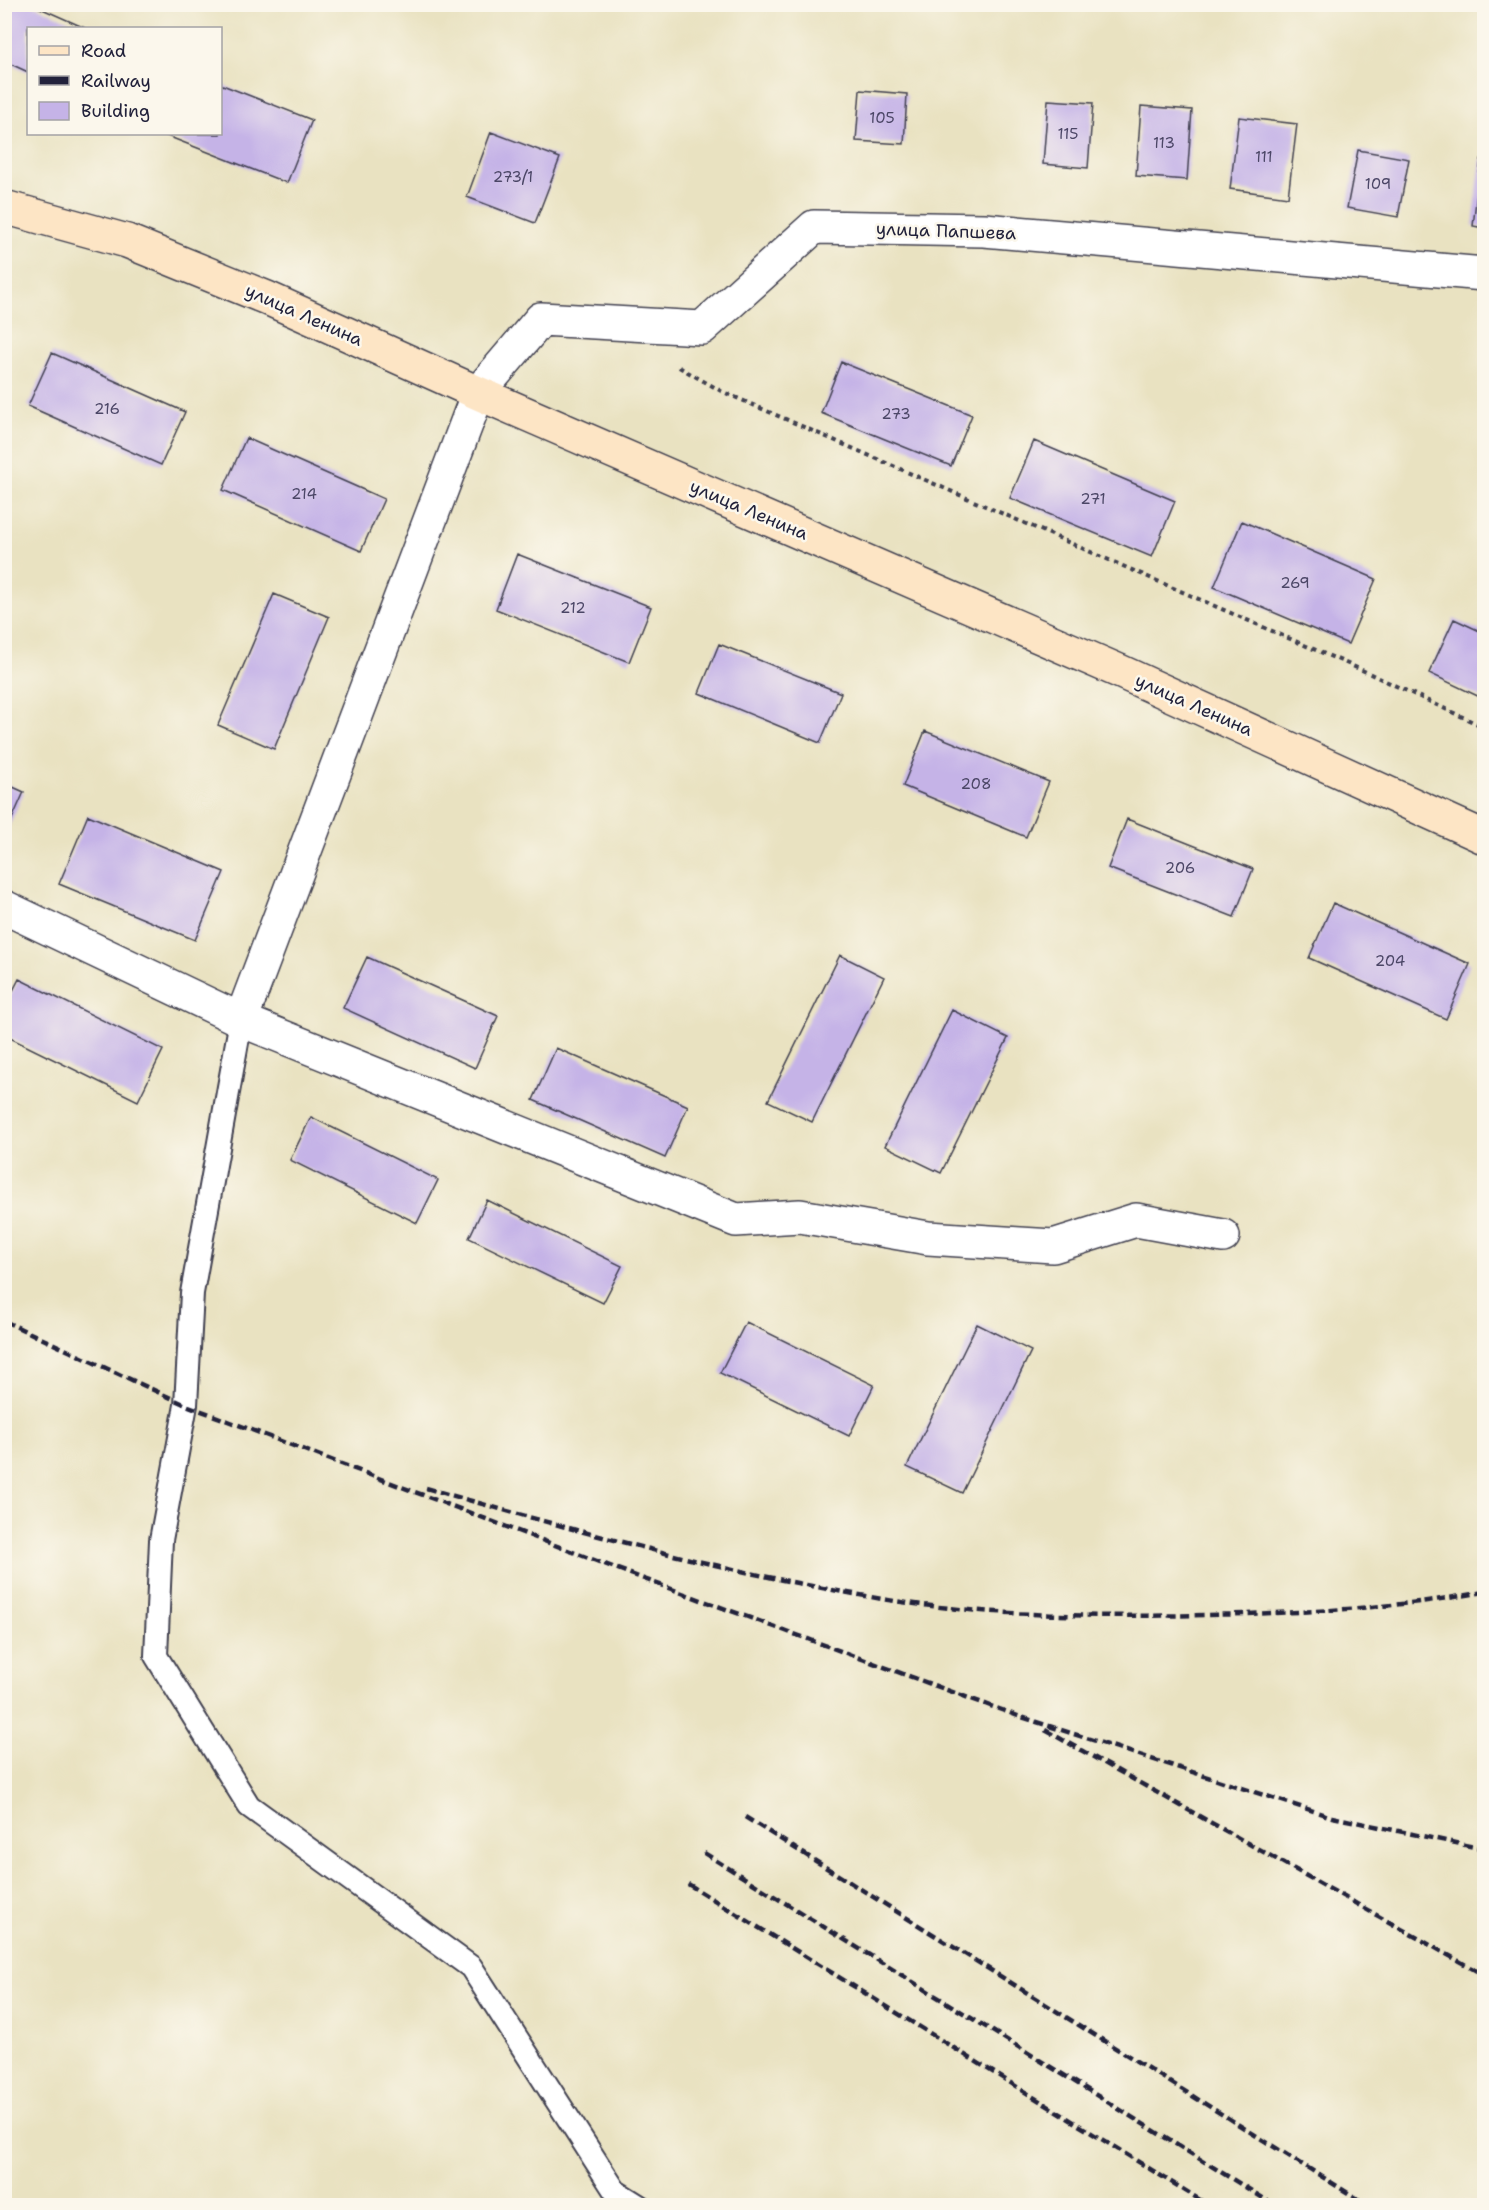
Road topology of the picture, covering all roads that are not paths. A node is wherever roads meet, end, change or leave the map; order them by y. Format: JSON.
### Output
{"nodes":[{"id":1,"x":4,"y":207,"type":"edge"},
{"id":2,"x":1485,"y":274,"type":"edge"},
{"id":3,"x":478,"y":393,"type":"junction"},
{"id":4,"x":1485,"y":837,"type":"edge"},
{"id":5,"x":4,"y":907,"type":"edge"},
{"id":6,"x":242,"y":1020,"type":"junction"},
{"id":7,"x":1223,"y":1236,"type":"dead end"},
{"id":8,"x":639,"y":2205,"type":"edge"}],
"edges":[{"from":1,"to":3,"type":"main road","name":"улица Ленина"},
{"from":2,"to":3,"type":"street","name":"улица Папшева"},
{"from":3,"to":4,"type":"main road","name":"улица Ленина"},
{"from":3,"to":6,"type":"street"},
{"from":5,"to":6,"type":"street"},
{"from":6,"to":7,"type":"street"},
{"from":6,"to":8,"type":"lane"}]}
